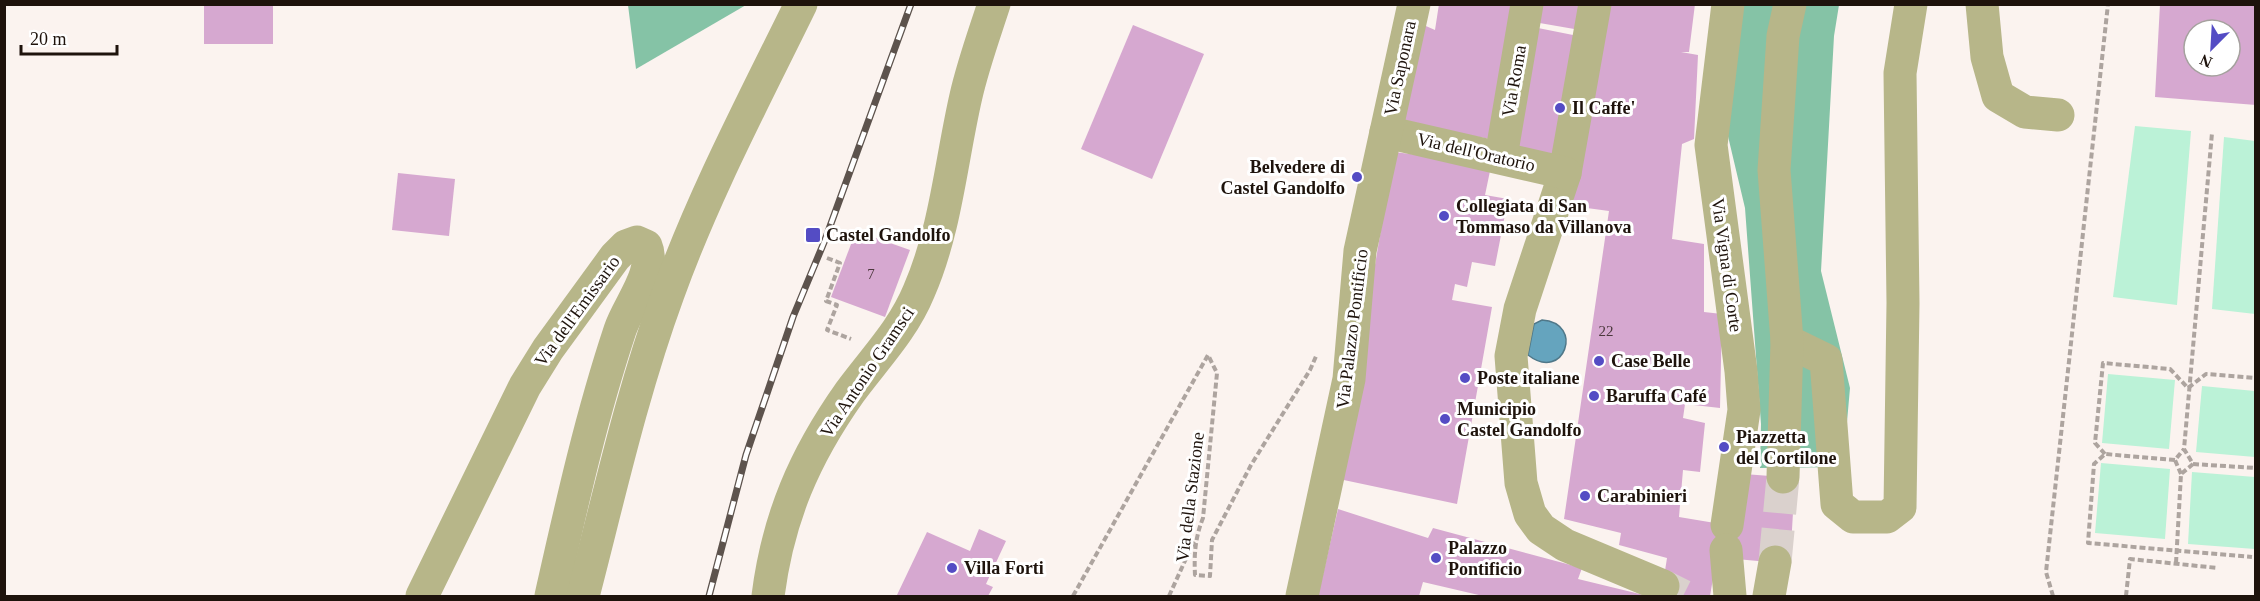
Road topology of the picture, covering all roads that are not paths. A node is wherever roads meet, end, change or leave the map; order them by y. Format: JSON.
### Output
{"nodes":[{"id":1,"x":801,"y":4,"type":"edge"},
{"id":2,"x":994,"y":4,"type":"edge"},
{"id":3,"x":1414,"y":4,"type":"edge"},
{"id":4,"x":1527,"y":4,"type":"edge"},
{"id":5,"x":1595,"y":4,"type":"edge"},
{"id":6,"x":1728,"y":4,"type":"edge"},
{"id":7,"x":1790,"y":4,"type":"edge"},
{"id":8,"x":1911,"y":4,"type":"edge"},
{"id":9,"x":1982,"y":4,"type":"edge"},
{"id":10,"x":2058,"y":115,"type":"dead end"},
{"id":11,"x":1386,"y":132,"type":"junction"},
{"id":12,"x":1501,"y":157,"type":"junction"},
{"id":13,"x":1565,"y":173,"type":"junction"},
{"id":14,"x":1787,"y":341,"type":"junction"},
{"id":15,"x":1783,"y":477,"type":"tunnel mouth"},
{"id":16,"x":1775,"y":562,"type":"tunnel mouth"},
{"id":17,"x":1663,"y":586,"type":"tunnel mouth"},
{"id":18,"x":422,"y":597,"type":"edge"},
{"id":19,"x":551,"y":597,"type":"edge"},
{"id":20,"x":582,"y":597,"type":"edge"},
{"id":21,"x":768,"y":597,"type":"edge"},
{"id":22,"x":1302,"y":597,"type":"edge"},
{"id":23,"x":1730,"y":597,"type":"edge"},
{"id":24,"x":1769,"y":597,"type":"edge"}],
"edges":[{"from":1,"to":20,"type":"street"},
{"from":2,"to":21,"type":"street","name":"Via Antonio Gramsci"},
{"from":3,"to":11,"type":"street","name":"Via Saponara"},
{"from":4,"to":12,"type":"street","name":"Via Roma"},
{"from":5,"to":13,"type":"street"},
{"from":6,"to":23,"type":"street","name":"Via Vigna di Corte"},
{"from":7,"to":14,"type":"street"},
{"from":8,"to":14,"type":"street"},
{"from":9,"to":10,"type":"street"},
{"from":11,"to":12,"type":"street","name":"Via dell'Oratorio"},
{"from":11,"to":22,"type":"street","name":"Via Palazzo Pontificio"},
{"from":12,"to":13,"type":"street","name":"Via dell'Oratorio"},
{"from":13,"to":17,"type":"street"},
{"from":14,"to":15,"type":"street"},
{"from":16,"to":24,"type":"street"},
{"from":18,"to":19,"type":"street","name":"Via dell'Emissario"}]}
